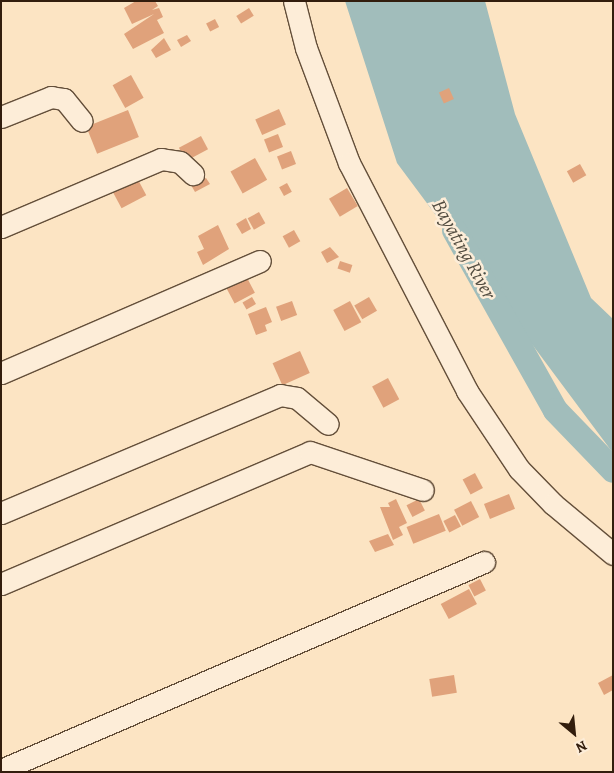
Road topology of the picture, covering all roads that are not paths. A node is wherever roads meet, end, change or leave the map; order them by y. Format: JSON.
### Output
{"nodes":[{"id":1,"x":294,"y":1,"type":"edge"},
{"id":2,"x":1,"y":117,"type":"edge"},
{"id":3,"x":82,"y":121,"type":"dead end"},
{"id":4,"x":193,"y":174,"type":"dead end"},
{"id":5,"x":1,"y":227,"type":"edge"},
{"id":6,"x":260,"y":261,"type":"dead end"},
{"id":7,"x":1,"y":373,"type":"edge"},
{"id":8,"x":328,"y":424,"type":"dead end"},
{"id":9,"x":424,"y":490,"type":"dead end"},
{"id":10,"x":1,"y":513,"type":"edge"},
{"id":11,"x":613,"y":554,"type":"edge"},
{"id":12,"x":484,"y":562,"type":"dead end"},
{"id":13,"x":1,"y":584,"type":"edge"},
{"id":14,"x":1,"y":770,"type":"edge"}],
"edges":[{"from":1,"to":11,"type":"street"},
{"from":2,"to":3,"type":"street"},
{"from":4,"to":5,"type":"street"},
{"from":6,"to":7,"type":"street"},
{"from":8,"to":10,"type":"street"},
{"from":9,"to":13,"type":"street"},
{"from":12,"to":14,"type":"street"}]}
